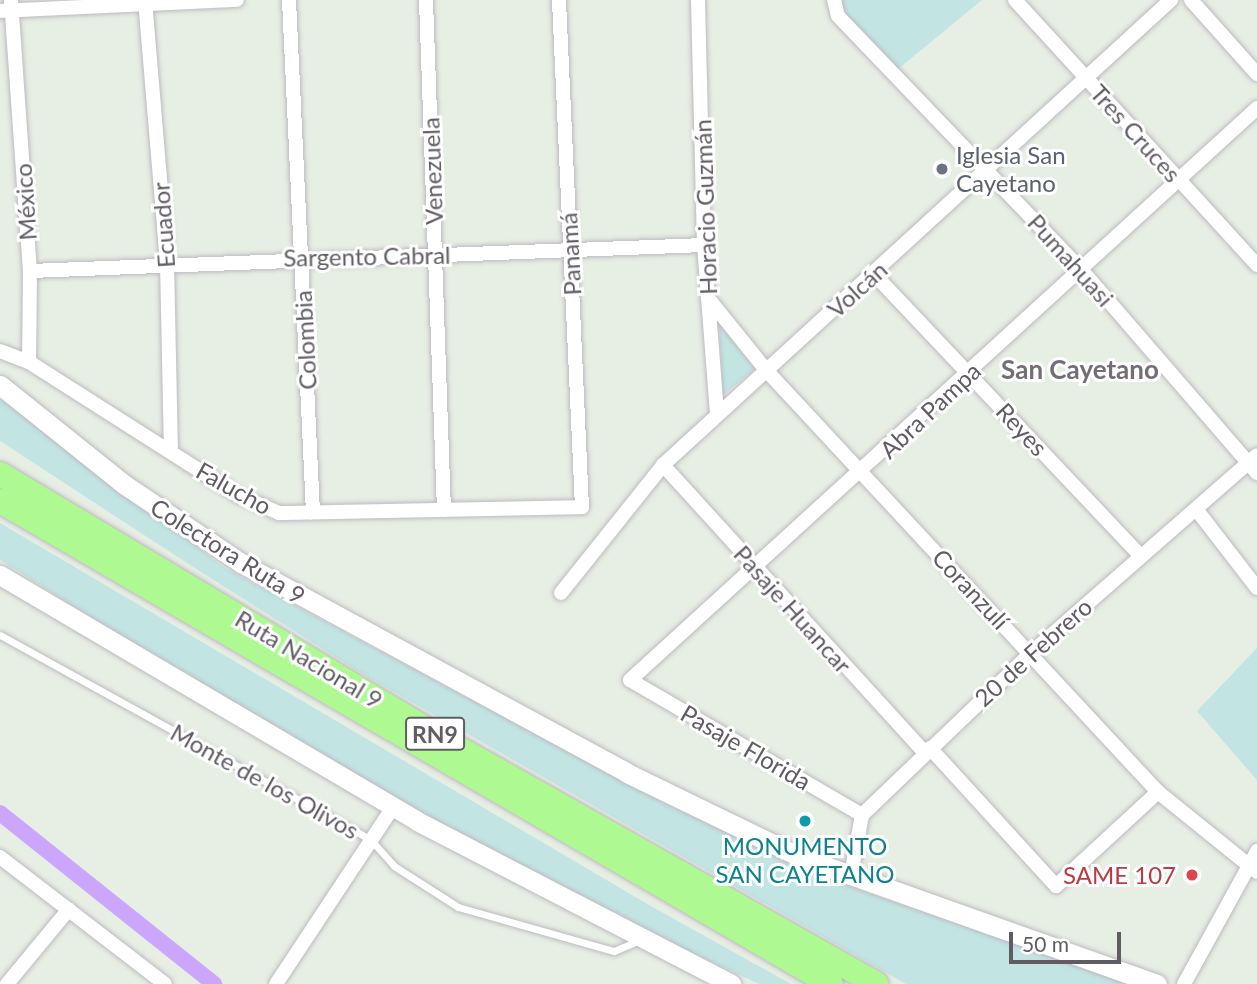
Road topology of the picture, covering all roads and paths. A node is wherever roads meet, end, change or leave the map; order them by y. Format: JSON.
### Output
{"nodes":[{"id":1,"x":237,"y":0,"type":"edge"},
{"id":2,"x":289,"y":0,"type":"edge"},
{"id":3,"x":426,"y":0,"type":"edge"},
{"id":4,"x":559,"y":0,"type":"edge"},
{"id":5,"x":698,"y":0,"type":"edge"},
{"id":6,"x":834,"y":0,"type":"edge"},
{"id":7,"x":1015,"y":0,"type":"edge"},
{"id":8,"x":1171,"y":0,"type":"edge"},
{"id":9,"x":1191,"y":0,"type":"edge"},
{"id":10,"x":145,"y":2,"type":"edge"},
{"id":11,"x":7,"y":7,"type":"edge"},
{"id":12,"x":1257,"y":74,"type":"edge"},
{"id":13,"x":1086,"y":77,"type":"junction"},
{"id":14,"x":1257,"y":108,"type":"edge"},
{"id":15,"x":986,"y":167,"type":"junction"},
{"id":16,"x":1178,"y":179,"type":"junction"},
{"id":17,"x":704,"y":245,"type":"junction"},
{"id":18,"x":569,"y":250,"type":"junction"},
{"id":19,"x":435,"y":254,"type":"junction"},
{"id":20,"x":300,"y":257,"type":"junction"},
{"id":21,"x":167,"y":262,"type":"junction"},
{"id":22,"x":1257,"y":265,"type":"edge"},
{"id":23,"x":1080,"y":268,"type":"junction"},
{"id":24,"x":30,"y":271,"type":"junction"},
{"id":25,"x":874,"y":274,"type":"junction"},
{"id":26,"x":708,"y":298,"type":"junction"},
{"id":27,"x":0,"y":351,"type":"edge"},
{"id":28,"x":29,"y":362,"type":"junction"},
{"id":29,"x":766,"y":370,"type":"junction"},
{"id":30,"x":969,"y":373,"type":"junction"},
{"id":31,"x":0,"y":385,"type":"edge"},
{"id":32,"x":717,"y":413,"type":"junction"},
{"id":33,"x":171,"y":451,"type":"junction"},
{"id":34,"x":0,"y":461,"type":"edge"},
{"id":35,"x":1254,"y":464,"type":"edge"},
{"id":36,"x":663,"y":465,"type":"junction"},
{"id":37,"x":862,"y":473,"type":"junction"},
{"id":38,"x":0,"y":474,"type":"edge"},
{"id":39,"x":0,"y":501,"type":"edge"},
{"id":40,"x":583,"y":507,"type":"joint"},
{"id":41,"x":1196,"y":509,"type":"junction"},
{"id":42,"x":444,"y":510,"type":"junction"},
{"id":43,"x":313,"y":512,"type":"junction"},
{"id":44,"x":0,"y":513,"type":"edge"},
{"id":45,"x":104,"y":536,"type":"junction"},
{"id":46,"x":1140,"y":555,"type":"junction"},
{"id":47,"x":753,"y":566,"type":"junction"},
{"id":48,"x":111,"y":568,"type":"junction"},
{"id":49,"x":0,"y":575,"type":"edge"},
{"id":50,"x":1257,"y":588,"type":"edge"},
{"id":51,"x":561,"y":593,"type":"dead end"},
{"id":52,"x":0,"y":635,"type":"edge"},
{"id":53,"x":1031,"y":653,"type":"junction"},
{"id":54,"x":630,"y":680,"type":"joint"},
{"id":55,"x":927,"y":750,"type":"junction"},
{"id":56,"x":1158,"y":792,"type":"junction"},
{"id":57,"x":393,"y":807,"type":"junction"},
{"id":58,"x":862,"y":815,"type":"junction"},
{"id":59,"x":370,"y":839,"type":"junction"},
{"id":60,"x":1257,"y":851,"type":"edge"},
{"id":61,"x":0,"y":857,"type":"edge"},
{"id":62,"x":1253,"y":870,"type":"edge"},
{"id":63,"x":851,"y":875,"type":"junction"},
{"id":64,"x":69,"y":909,"type":"junction"},
{"id":65,"x":644,"y":938,"type":"junction"},
{"id":66,"x":7,"y":984,"type":"edge"},
{"id":67,"x":165,"y":984,"type":"edge"},
{"id":68,"x":276,"y":984,"type":"edge"},
{"id":69,"x":731,"y":984,"type":"edge"},
{"id":70,"x":831,"y":984,"type":"edge"},
{"id":71,"x":876,"y":984,"type":"edge"},
{"id":72,"x":1157,"y":984,"type":"edge"},
{"id":73,"x":1184,"y":984,"type":"edge"}],
"edges":[{"from":1,"to":10,"type":"street"},
{"from":2,"to":20,"type":"street","name":"Colombia"},
{"from":3,"to":19,"type":"street","name":"Venezuela"},
{"from":4,"to":18,"type":"street","name":"Panamá"},
{"from":5,"to":17,"type":"street","name":"Horacio Guzmán"},
{"from":6,"to":15,"type":"street","name":"Pumahuasi"},
{"from":7,"to":13,"type":"street","name":"Tres Cruces"},
{"from":8,"to":13,"type":"street","name":"Volcán"},
{"from":9,"to":12,"type":"street"},
{"from":10,"to":11,"type":"street"},
{"from":10,"to":21,"type":"street","name":"Ecuador"},
{"from":11,"to":24,"type":"street","name":"México"},
{"from":13,"to":15,"type":"street","name":"Volcán"},
{"from":13,"to":16,"type":"street","name":"Tres Cruces"},
{"from":14,"to":16,"type":"street","name":"Abra Pampa"},
{"from":15,"to":23,"type":"street","name":"Pumahuasi"},
{"from":15,"to":25,"type":"street","name":"Volcán"},
{"from":16,"to":22,"type":"street","name":"Tres Cruces"},
{"from":16,"to":23,"type":"street","name":"Abra Pampa"},
{"from":17,"to":18,"type":"street","name":"Sargento Cabral"},
{"from":17,"to":26,"type":"street","name":"Horacio Guzmán"},
{"from":18,"to":19,"type":"street","name":"Sargento Cabral"},
{"from":18,"to":40,"type":"street","name":"Panamá"},
{"from":19,"to":20,"type":"street","name":"Sargento Cabral"},
{"from":19,"to":42,"type":"street","name":"Venezuela"},
{"from":20,"to":21,"type":"street","name":"Sargento Cabral"},
{"from":20,"to":43,"type":"street","name":"Colombia"},
{"from":21,"to":24,"type":"street","name":"Sargento Cabral"},
{"from":21,"to":33,"type":"street","name":"Ecuador"},
{"from":23,"to":30,"type":"street","name":"Abra Pampa"},
{"from":23,"to":35,"type":"street","name":"Pumahuasi"},
{"from":24,"to":28,"type":"street","name":"México"},
{"from":25,"to":29,"type":"street","name":"Volcán"},
{"from":25,"to":30,"type":"street","name":"Reyes"},
{"from":26,"to":29,"type":"street","name":"Coranzulí"},
{"from":26,"to":32,"type":"street","name":"Horacio Guzmán"},
{"from":27,"to":28,"type":"street","name":"Falucho"},
{"from":28,"to":33,"type":"street","name":"Falucho"},
{"from":29,"to":32,"type":"street","name":"Volcán"},
{"from":29,"to":37,"type":"street","name":"Coranzulí"},
{"from":30,"to":37,"type":"street","name":"Abra Pampa"},
{"from":30,"to":46,"type":"street","name":"Reyes"},
{"from":31,"to":63,"type":"street","name":"Colectora Ruta 9"},
{"from":32,"to":36,"type":"street","name":"Volcán"},
{"from":33,"to":43,"type":"street","name":"Falucho"},
{"from":34,"to":45,"type":"highway"},
{"from":35,"to":41,"type":"street","name":"20 de Febrero"},
{"from":36,"to":47,"type":"street","name":"Pasaje Huancar"},
{"from":36,"to":51,"type":"street","name":"Volcán"},
{"from":37,"to":47,"type":"street","name":"Abra Pampa"},
{"from":37,"to":53,"type":"street","name":"Coranzulí"},
{"from":38,"to":45,"type":"highway","name":"Ruta Nacional 9","number":"RN9"},
{"from":39,"to":48,"type":"highway","name":"Ruta Nacional 9","number":"RN9"},
{"from":40,"to":42,"type":"street","name":"Falucho"},
{"from":41,"to":46,"type":"street","name":"20 de Febrero"},
{"from":41,"to":50,"type":"street"},
{"from":42,"to":43,"type":"street","name":"Falucho"},
{"from":44,"to":48,"type":"highway"},
{"from":45,"to":71,"type":"highway","name":"Ruta Nacional 9","number":"RN9"},
{"from":46,"to":53,"type":"street","name":"20 de Febrero"},
{"from":47,"to":54,"type":"street","name":"Abra Pampa"},
{"from":47,"to":55,"type":"street","name":"Pasaje Huancar"},
{"from":48,"to":70,"type":"highway","name":"Ruta Nacional 9","number":"RN9"},
{"from":49,"to":57,"type":"street"},
{"from":52,"to":59,"type":"lane","name":"Monte de los Olivos"},
{"from":53,"to":55,"type":"street","name":"20 de Febrero"},
{"from":53,"to":56,"type":"street","name":"Coranzulí"},
{"from":54,"to":58,"type":"street","name":"Pasaje Florida"},
{"from":55,"to":56,"type":"street","name":"Pasaje Huancar"},
{"from":55,"to":58,"type":"street","name":"20 de Febrero"},
{"from":56,"to":62,"type":"street","name":"Coranzulí"},
{"from":57,"to":59,"type":"street"},
{"from":57,"to":65,"type":"street"},
{"from":58,"to":63,"type":"street"},
{"from":59,"to":65,"type":"lane","name":"Monte de los Olivos"},
{"from":59,"to":68,"type":"street"},
{"from":60,"to":62,"type":"street"},
{"from":61,"to":64,"type":"street"},
{"from":62,"to":73,"type":"street"},
{"from":63,"to":72,"type":"street","name":"Colectora Ruta 9"},
{"from":64,"to":66,"type":"street"},
{"from":64,"to":67,"type":"street"},
{"from":65,"to":69,"type":"street"}]}
